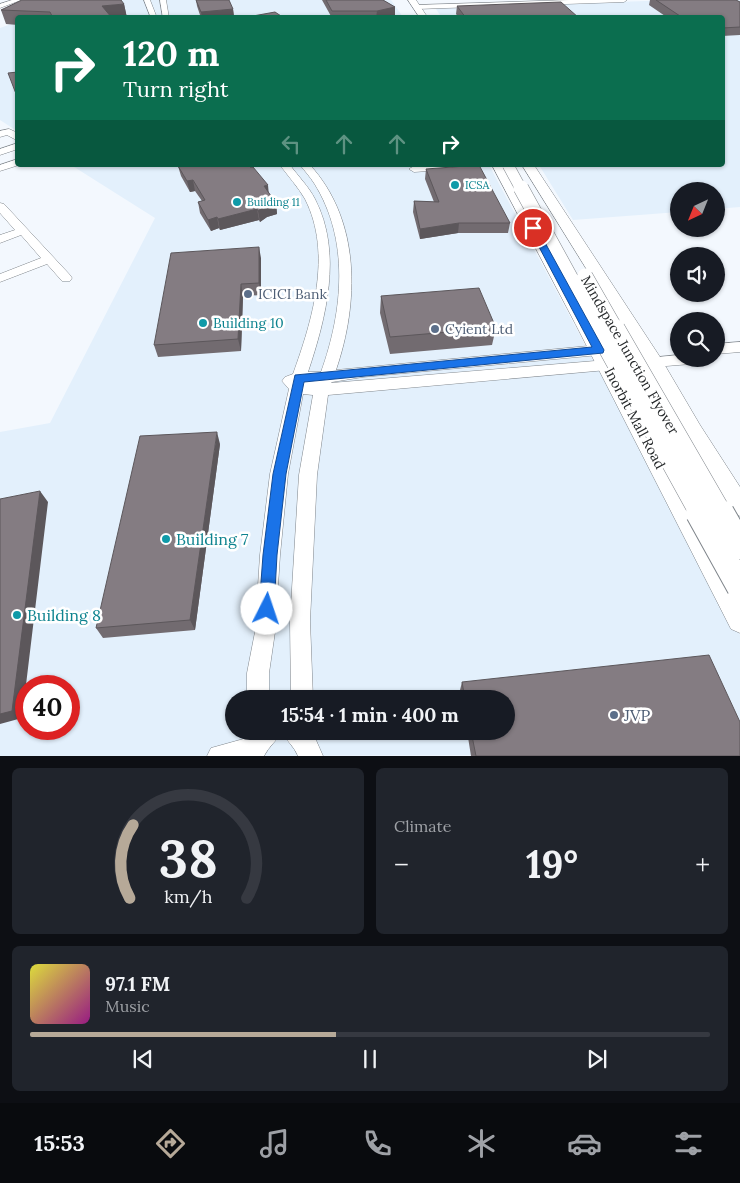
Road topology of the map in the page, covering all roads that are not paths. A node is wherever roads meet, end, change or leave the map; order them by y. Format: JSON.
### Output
{"nodes":[{"id":1,"x":18,"y":0,"type":"edge"},
{"id":2,"x":147,"y":0,"type":"edge"},
{"id":3,"x":162,"y":0,"type":"edge"},
{"id":4,"x":624,"y":0,"type":"edge"},
{"id":5,"x":27,"y":4,"type":"edge"},
{"id":6,"x":415,"y":4,"type":"edge"},
{"id":7,"x":0,"y":6,"type":"edge"},
{"id":8,"x":4,"y":13,"type":"edge"},
{"id":9,"x":153,"y":15,"type":"edge"},
{"id":10,"x":165,"y":15,"type":"edge"},
{"id":11,"x":422,"y":15,"type":"edge"},
{"id":12,"x":0,"y":134,"type":"edge"},
{"id":13,"x":15,"y":136,"type":"edge"},
{"id":14,"x":15,"y":147,"type":"edge"},
{"id":15,"x":0,"y":151,"type":"edge"},
{"id":16,"x":15,"y":163,"type":"edge"},
{"id":17,"x":286,"y":167,"type":"edge"},
{"id":18,"x":307,"y":167,"type":"edge"},
{"id":19,"x":443,"y":167,"type":"edge"},
{"id":20,"x":499,"y":167,"type":"edge"},
{"id":21,"x":509,"y":167,"type":"edge"},
{"id":22,"x":521,"y":167,"type":"edge"},
{"id":23,"x":529,"y":167,"type":"edge"},
{"id":24,"x":0,"y":168,"type":"edge"},
{"id":25,"x":414,"y":169,"type":"dead end"},
{"id":26,"x":551,"y":202,"type":"junction"},
{"id":27,"x":519,"y":203,"type":"junction"},
{"id":28,"x":0,"y":206,"type":"edge"},
{"id":29,"x":22,"y":231,"type":"junction"},
{"id":30,"x":0,"y":239,"type":"edge"},
{"id":31,"x":49,"y":260,"type":"junction"},
{"id":32,"x":0,"y":278,"type":"edge"},
{"id":33,"x":66,"y":278,"type":"dead end"},
{"id":34,"x":740,"y":347,"type":"edge"},
{"id":35,"x":725,"y":348,"type":"edge"},
{"id":36,"x":670,"y":352,"type":"edge"},
{"id":37,"x":740,"y":355,"type":"edge"},
{"id":38,"x":650,"y":356,"type":"junction"},
{"id":39,"x":725,"y":356,"type":"edge"},
{"id":40,"x":670,"y":357,"type":"edge"},
{"id":41,"x":603,"y":358,"type":"junction"},
{"id":42,"x":298,"y":383,"type":"junction"},
{"id":43,"x":324,"y":384,"type":"junction"},
{"id":44,"x":740,"y":506,"type":"edge"},
{"id":45,"x":740,"y":546,"type":"edge"},
{"id":46,"x":740,"y":559,"type":"edge"},
{"id":47,"x":709,"y":560,"type":"junction"},
{"id":48,"x":740,"y":587,"type":"edge"},
{"id":49,"x":740,"y":620,"type":"edge"},
{"id":50,"x":258,"y":690,"type":"edge"},
{"id":51,"x":302,"y":690,"type":"edge"},
{"id":52,"x":259,"y":741,"type":"edge"},
{"id":53,"x":219,"y":756,"type":"edge"}],
"edges":[{"from":1,"to":7,"type":"street"},
{"from":2,"to":9,"type":"street"},
{"from":3,"to":10,"type":"street"},
{"from":4,"to":6,"type":"street"},
{"from":5,"to":8,"type":"street"},
{"from":6,"to":11,"type":"main road"},
{"from":12,"to":13,"type":"street"},
{"from":14,"to":15,"type":"street"},
{"from":16,"to":24,"type":"street"},
{"from":17,"to":42,"type":"street"},
{"from":18,"to":43,"type":"street"},
{"from":19,"to":25,"type":"street"},
{"from":20,"to":27,"type":"main road","name":"Inorbit Mall Road"},
{"from":21,"to":48,"type":"main road","name":"Mindspace Junction Flyover","bridge":true},
{"from":22,"to":45,"type":"main road","name":"Mindspace Junction Flyover","bridge":true},
{"from":23,"to":26,"type":"main road"},
{"from":26,"to":27,"type":"main road"},
{"from":26,"to":38,"type":"main road"},
{"from":27,"to":41,"type":"main road","name":"Inorbit Mall Road"},
{"from":28,"to":29,"type":"street"},
{"from":29,"to":30,"type":"street"},
{"from":29,"to":31,"type":"street"},
{"from":31,"to":32,"type":"street"},
{"from":31,"to":33,"type":"street"},
{"from":34,"to":35,"type":"street"},
{"from":36,"to":38,"type":"street"},
{"from":37,"to":39,"type":"street"},
{"from":38,"to":40,"type":"street"},
{"from":38,"to":44,"type":"main road"},
{"from":41,"to":43,"type":"street"},
{"from":41,"to":47,"type":"main road","name":"Inorbit Mall Road"},
{"from":42,"to":43,"type":"street"},
{"from":42,"to":50,"type":"street"},
{"from":43,"to":51,"type":"street"},
{"from":46,"to":47,"type":"main road"},
{"from":47,"to":49,"type":"main road","name":"Inorbit Mall Road"},
{"from":52,"to":53,"type":"street"}]}
